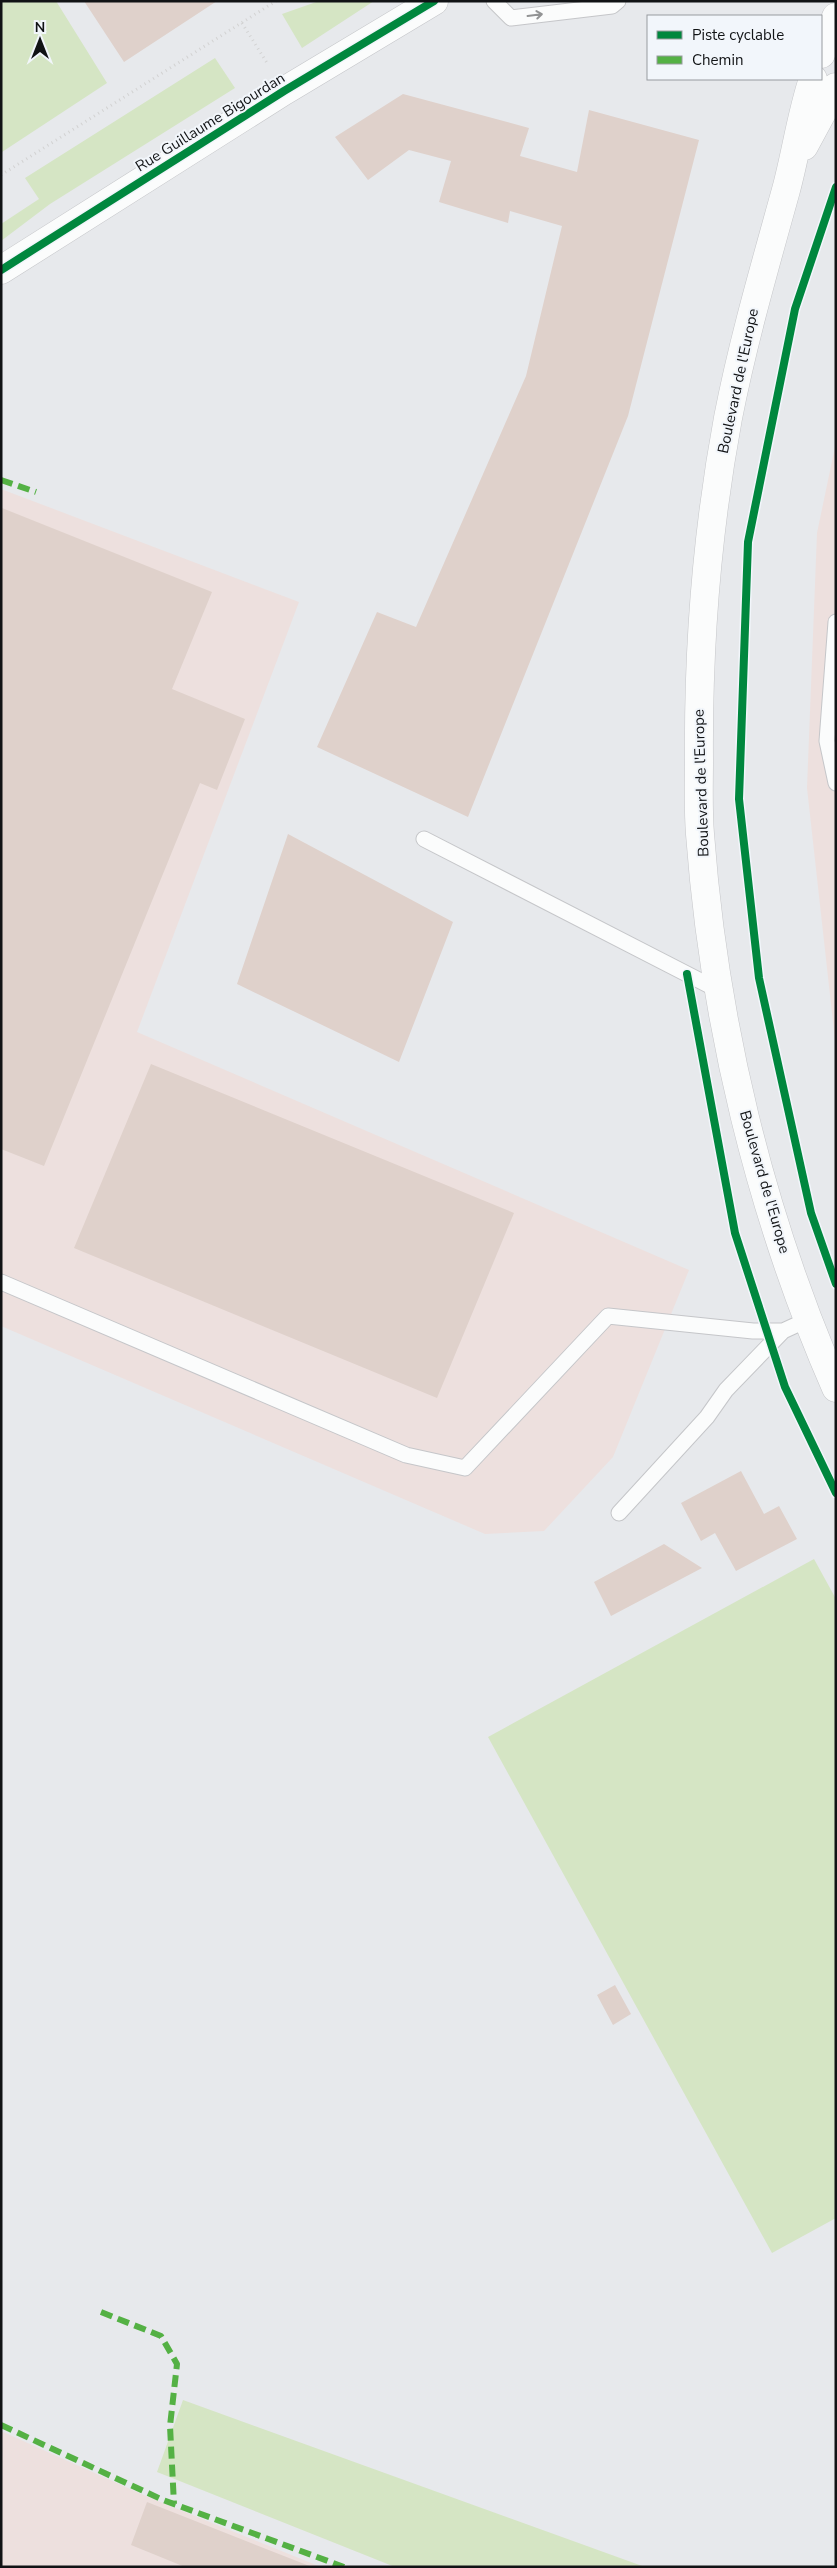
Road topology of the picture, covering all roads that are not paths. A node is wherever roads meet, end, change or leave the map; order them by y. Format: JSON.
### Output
{"nodes":[{"id":1,"x":434,"y":1,"type":"edge"},
{"id":2,"x":494,"y":1,"type":"edge"},
{"id":3,"x":618,"y":1,"type":"edge"},
{"id":4,"x":836,"y":17,"type":"edge"},
{"id":5,"x":822,"y":52,"type":"edge"},
{"id":6,"x":813,"y":80,"type":"edge"},
{"id":7,"x":836,"y":87,"type":"edge"},
{"id":8,"x":792,"y":170,"type":"junction"},
{"id":9,"x":1,"y":270,"type":"edge"},
{"id":10,"x":836,"y":622,"type":"edge"},
{"id":11,"x":836,"y":783,"type":"edge"},
{"id":12,"x":424,"y":839,"type":"dead end"},
{"id":13,"x":720,"y":991,"type":"junction"},
{"id":14,"x":1,"y":1282,"type":"edge"},
{"id":15,"x":795,"y":1326,"type":"junction"},
{"id":16,"x":836,"y":1388,"type":"edge"},
{"id":17,"x":619,"y":1513,"type":"dead end"}],
"edges":[{"from":1,"to":9,"type":"main road","name":"Rue Guillaume Bigourdan"},
{"from":2,"to":3,"type":"lane","one_way":true},
{"from":4,"to":5,"type":"main road"},
{"from":6,"to":8,"type":"main road","name":"Boulevard de l'Europe"},
{"from":7,"to":8,"type":"main road","name":"Boulevard de l'Europe"},
{"from":8,"to":13,"type":"main road","name":"Boulevard de l'Europe"},
{"from":10,"to":11,"type":"lane"},
{"from":12,"to":13,"type":"lane"},
{"from":13,"to":15,"type":"main road","name":"Boulevard de l'Europe"},
{"from":14,"to":15,"type":"lane"},
{"from":15,"to":16,"type":"main road","name":"Boulevard de l'Europe"},
{"from":15,"to":17,"type":"lane"}]}
